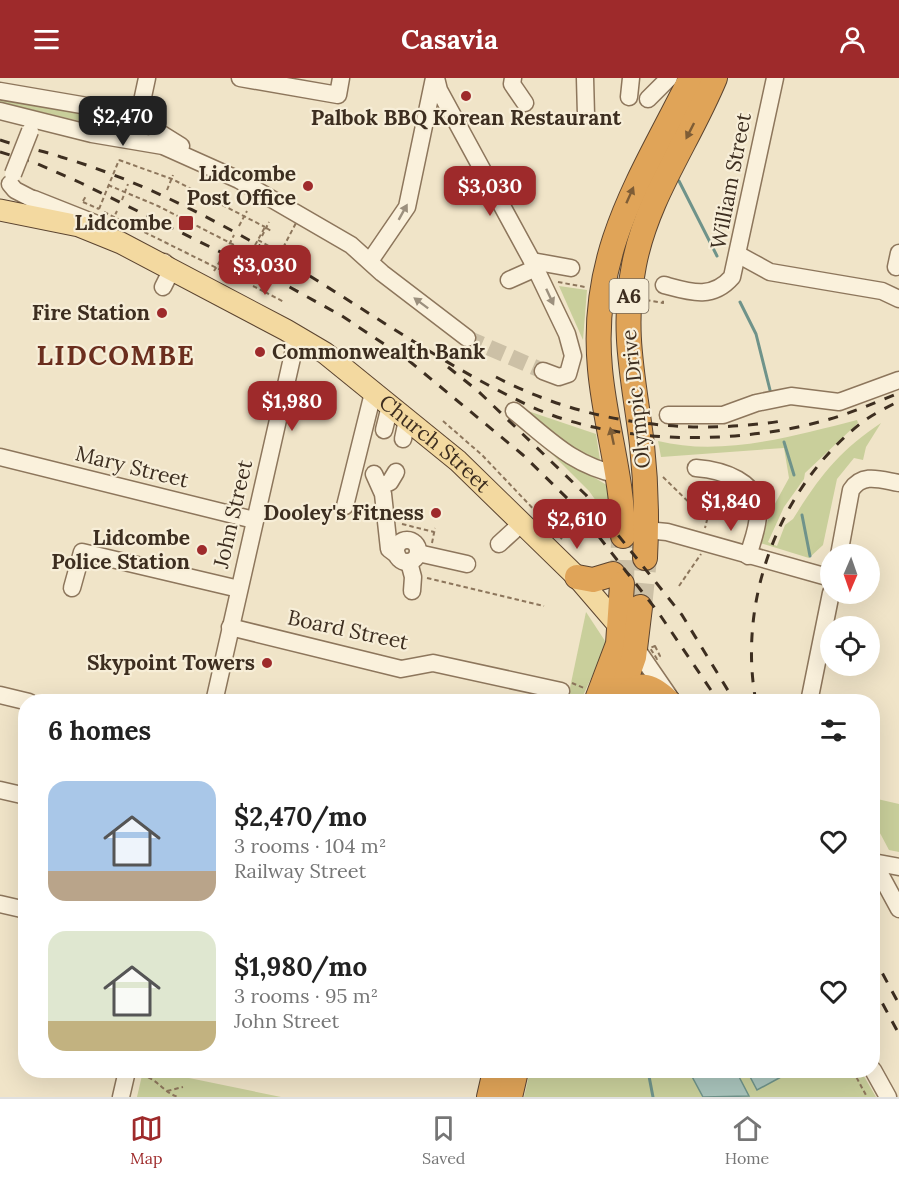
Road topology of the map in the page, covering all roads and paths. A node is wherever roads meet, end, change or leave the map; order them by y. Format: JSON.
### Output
{"nodes":[{"id":1,"x":147,"y":78,"type":"edge"},
{"id":2,"x":240,"y":78,"type":"edge"},
{"id":3,"x":341,"y":78,"type":"edge"},
{"id":4,"x":435,"y":78,"type":"edge"},
{"id":5,"x":513,"y":78,"type":"edge"},
{"id":6,"x":585,"y":78,"type":"edge"},
{"id":7,"x":631,"y":78,"type":"edge"},
{"id":8,"x":669,"y":78,"type":"edge"},
{"id":9,"x":691,"y":78,"type":"edge"},
{"id":10,"x":715,"y":78,"type":"edge"},
{"id":11,"x":775,"y":78,"type":"edge"},
{"id":12,"x":0,"y":91,"type":"edge"},
{"id":13,"x":629,"y":97,"type":"dead end"},
{"id":14,"x":648,"y":99,"type":"dead end"},
{"id":15,"x":525,"y":103,"type":"dead end"},
{"id":16,"x":0,"y":111,"type":"edge"},
{"id":17,"x":137,"y":113,"type":"junction"},
{"id":18,"x":586,"y":115,"type":"dead end"},
{"id":19,"x":457,"y":121,"type":"junction"},
{"id":20,"x":422,"y":123,"type":"junction"},
{"id":21,"x":32,"y":126,"type":"junction"},
{"id":22,"x":92,"y":134,"type":"junction"},
{"id":23,"x":125,"y":139,"type":"junction"},
{"id":24,"x":173,"y":175,"type":"dead end"},
{"id":25,"x":172,"y":179,"type":"junction"},
{"id":26,"x":239,"y":180,"type":"junction"},
{"id":27,"x":8,"y":181,"type":"edge"},
{"id":28,"x":128,"y":184,"type":"dead end"},
{"id":29,"x":108,"y":185,"type":"junction"},
{"id":30,"x":167,"y":190,"type":"dead end"},
{"id":31,"x":125,"y":192,"type":"junction"},
{"id":32,"x":86,"y":196,"type":"dead end"},
{"id":33,"x":34,"y":199,"type":"junction"},
{"id":34,"x":122,"y":200,"type":"dead end"},
{"id":35,"x":83,"y":202,"type":"junction"},
{"id":36,"x":99,"y":209,"type":"junction"},
{"id":37,"x":117,"y":211,"type":"dead end"},
{"id":38,"x":247,"y":211,"type":"dead end"},
{"id":39,"x":0,"y":212,"type":"edge"},
{"id":40,"x":76,"y":216,"type":"junction"},
{"id":41,"x":114,"y":217,"type":"junction"},
{"id":42,"x":244,"y":217,"type":"junction"},
{"id":43,"x":111,"y":222,"type":"dead end"},
{"id":44,"x":269,"y":222,"type":"dead end"},
{"id":45,"x":297,"y":222,"type":"dead end"},
{"id":46,"x":239,"y":226,"type":"dead end"},
{"id":47,"x":265,"y":228,"type":"junction"},
{"id":48,"x":271,"y":231,"type":"dead end"},
{"id":49,"x":234,"y":235,"type":"dead end"},
{"id":50,"x":262,"y":236,"type":"dead end"},
{"id":51,"x":258,"y":240,"type":"junction"},
{"id":52,"x":230,"y":243,"type":"junction"},
{"id":53,"x":256,"y":247,"type":"dead end"},
{"id":54,"x":226,"y":251,"type":"dead end"},
{"id":55,"x":280,"y":253,"type":"junction"},
{"id":56,"x":251,"y":255,"type":"junction"},
{"id":57,"x":739,"y":255,"type":"junction"},
{"id":58,"x":257,"y":257,"type":"dead end"},
{"id":59,"x":220,"y":261,"type":"dead end"},
{"id":60,"x":370,"y":261,"type":"junction"},
{"id":61,"x":248,"y":262,"type":"dead end"},
{"id":62,"x":570,"y":268,"type":"dead end"},
{"id":63,"x":215,"y":269,"type":"junction"},
{"id":64,"x":537,"y":271,"type":"junction"},
{"id":65,"x":163,"y":273,"type":"junction"},
{"id":66,"x":243,"y":273,"type":"dead end"},
{"id":67,"x":238,"y":280,"type":"junction"},
{"id":68,"x":509,"y":280,"type":"dead end"},
{"id":69,"x":244,"y":281,"type":"dead end"},
{"id":70,"x":664,"y":285,"type":"joint"},
{"id":71,"x":253,"y":286,"type":"dead end"},
{"id":72,"x":591,"y":288,"type":"dead end"},
{"id":73,"x":261,"y":290,"type":"junction"},
{"id":74,"x":899,"y":299,"type":"edge"},
{"id":75,"x":641,"y":300,"type":"dead end"},
{"id":76,"x":284,"y":302,"type":"dead end"},
{"id":77,"x":297,"y":336,"type":"junction"},
{"id":78,"x":468,"y":338,"type":"tunnel mouth"},
{"id":79,"x":551,"y":374,"type":"dead end"},
{"id":80,"x":899,"y":380,"type":"edge"},
{"id":81,"x":381,"y":399,"type":"junction"},
{"id":82,"x":514,"y":411,"type":"dead end"},
{"id":83,"x":668,"y":415,"type":"dead end"},
{"id":84,"x":443,"y":422,"type":"dead end"},
{"id":85,"x":384,"y":430,"type":"dead end"},
{"id":86,"x":0,"y":457,"type":"edge"},
{"id":87,"x":696,"y":468,"type":"dead end"},
{"id":88,"x":396,"y":472,"type":"dead end"},
{"id":89,"x":619,"y":475,"type":"junction"},
{"id":90,"x":899,"y":483,"type":"edge"},
{"id":91,"x":345,"y":506,"type":"dead end"},
{"id":92,"x":254,"y":520,"type":"junction"},
{"id":93,"x":522,"y":523,"type":"junction"},
{"id":94,"x":402,"y":524,"type":"dead end"},
{"id":95,"x":635,"y":533,"type":"junction"},
{"id":96,"x":564,"y":543,"type":"dead end"},
{"id":97,"x":499,"y":544,"type":"dead end"},
{"id":98,"x":841,"y":544,"type":"edge"},
{"id":99,"x":411,"y":553,"type":"junction"},
{"id":100,"x":748,"y":556,"type":"junction"},
{"id":101,"x":645,"y":558,"type":"tunnel mouth"},
{"id":102,"x":700,"y":558,"type":"dead end"},
{"id":103,"x":466,"y":564,"type":"dead end"},
{"id":104,"x":820,"y":575,"type":"edge"},
{"id":105,"x":577,"y":577,"type":"junction"},
{"id":106,"x":679,"y":586,"type":"dead end"},
{"id":107,"x":72,"y":588,"type":"dead end"},
{"id":108,"x":239,"y":588,"type":"junction"},
{"id":109,"x":412,"y":591,"type":"dead end"},
{"id":110,"x":829,"y":604,"type":"edge"},
{"id":111,"x":544,"y":606,"type":"dead end"},
{"id":112,"x":640,"y":608,"type":"tunnel mouth"},
{"id":113,"x":230,"y":627,"type":"junction"},
{"id":114,"x":620,"y":627,"type":"junction"},
{"id":115,"x":636,"y":648,"type":"junction"},
{"id":116,"x":614,"y":661,"type":"junction"},
{"id":117,"x":561,"y":691,"type":"dead end"},
{"id":118,"x":216,"y":694,"type":"edge"},
{"id":119,"x":600,"y":694,"type":"edge"},
{"id":120,"x":622,"y":694,"type":"edge"},
{"id":121,"x":626,"y":694,"type":"edge"},
{"id":122,"x":661,"y":694,"type":"edge"},
{"id":123,"x":665,"y":694,"type":"edge"},
{"id":124,"x":811,"y":694,"type":"edge"},
{"id":125,"x":0,"y":695,"type":"edge"},
{"id":126,"x":18,"y":699,"type":"edge"},
{"id":127,"x":0,"y":790,"type":"edge"},
{"id":128,"x":18,"y":794,"type":"edge"},
{"id":129,"x":880,"y":863,"type":"edge"},
{"id":130,"x":899,"y":867,"type":"edge"},
{"id":131,"x":880,"y":874,"type":"edge"},
{"id":132,"x":0,"y":904,"type":"edge"},
{"id":133,"x":18,"y":908,"type":"edge"},
{"id":134,"x":899,"y":909,"type":"edge"},
{"id":135,"x":131,"y":1078,"type":"edge"},
{"id":136,"x":152,"y":1078,"type":"edge"},
{"id":137,"x":493,"y":1078,"type":"edge"},
{"id":138,"x":514,"y":1078,"type":"edge"},
{"id":139,"x":857,"y":1078,"type":"edge"},
{"id":140,"x":877,"y":1078,"type":"edge"},
{"id":141,"x":183,"y":1087,"type":"dead end"},
{"id":142,"x":167,"y":1091,"type":"junction"},
{"id":143,"x":121,"y":1097,"type":"edge"},
{"id":144,"x":179,"y":1097,"type":"edge"},
{"id":145,"x":489,"y":1097,"type":"edge"},
{"id":146,"x":510,"y":1097,"type":"edge"},
{"id":147,"x":867,"y":1097,"type":"edge"},
{"id":148,"x":888,"y":1097,"type":"edge"}],
"edges":[{"from":1,"to":17,"type":"street"},
{"from":2,"to":3,"type":"street"},
{"from":4,"to":19,"type":"street"},
{"from":4,"to":20,"type":"street"},
{"from":5,"to":15,"type":"street"},
{"from":6,"to":18,"type":"street"},
{"from":7,"to":13,"type":"street"},
{"from":8,"to":14,"type":"street"},
{"from":89,"to":9,"type":"highway","name":"Olympic Drive","number":"A6","one_way":true},
{"from":10,"to":95,"type":"highway","name":"Olympic Drive","number":"A6","one_way":true},
{"from":11,"to":57,"type":"street","name":"William Street"},
{"from":12,"to":17,"type":"street"},
{"from":16,"to":21,"type":"street"},
{"from":17,"to":22,"type":"street"},
{"from":17,"to":23,"type":"street"},
{"from":17,"to":26,"type":"street"},
{"from":19,"to":20,"type":"street"},
{"from":19,"to":64,"type":"street"},
{"from":60,"to":20,"type":"street","one_way":true},
{"from":21,"to":22,"type":"street"},
{"from":21,"to":27,"type":"street","bridge":true},
{"from":22,"to":23,"type":"street"},
{"from":23,"to":26,"type":"street"},
{"from":24,"to":25,"type":"path"},
{"from":25,"to":29,"type":"path","bridge":true},
{"from":25,"to":30,"type":"path"},
{"from":25,"to":42,"type":"path"},
{"from":26,"to":60,"type":"street"},
{"from":27,"to":33,"type":"street"},
{"from":28,"to":31,"type":"path"},
{"from":29,"to":31,"type":"path"},
{"from":29,"to":36,"type":"path","bridge":true},
{"from":31,"to":34,"type":"path"},
{"from":31,"to":52,"type":"path"},
{"from":32,"to":35,"type":"path"},
{"from":33,"to":40,"type":"street"},
{"from":33,"to":65,"type":"street"},
{"from":35,"to":36,"type":"path"},
{"from":35,"to":40,"type":"path"},
{"from":36,"to":41,"type":"path"},
{"from":37,"to":41,"type":"path"},
{"from":38,"to":42,"type":"path"},
{"from":39,"to":40,"type":"main road"},
{"from":39,"to":65,"type":"main road"},
{"from":40,"to":65,"type":"main road"},
{"from":41,"to":43,"type":"path"},
{"from":41,"to":63,"type":"path"},
{"from":42,"to":46,"type":"path"},
{"from":42,"to":47,"type":"path","bridge":true},
{"from":44,"to":47,"type":"path"},
{"from":45,"to":55,"type":"path","bridge":true},
{"from":47,"to":48,"type":"path","bridge":true},
{"from":47,"to":50,"type":"path"},
{"from":47,"to":51,"type":"path","bridge":true},
{"from":49,"to":52,"type":"path"},
{"from":51,"to":55,"type":"path"},
{"from":51,"to":56,"type":"path","bridge":true},
{"from":52,"to":54,"type":"path"},
{"from":52,"to":56,"type":"path","bridge":true},
{"from":53,"to":56,"type":"path"},
{"from":55,"to":73,"type":"path","bridge":true},
{"from":56,"to":58,"type":"path","bridge":true},
{"from":56,"to":61,"type":"path"},
{"from":56,"to":67,"type":"path","bridge":true},
{"from":57,"to":70,"type":"street","name":"William Street"},
{"from":57,"to":74,"type":"street"},
{"from":59,"to":63,"type":"path"},
{"from":78,"to":60,"type":"street","one_way":true},
{"from":62,"to":64,"type":"street"},
{"from":63,"to":67,"type":"path","bridge":true},
{"from":64,"to":68,"type":"street"},
{"from":64,"to":72,"type":"path"},
{"from":64,"to":79,"type":"street","one_way":true},
{"from":65,"to":77,"type":"main road","name":"Church Street"},
{"from":66,"to":67,"type":"path"},
{"from":67,"to":69,"type":"path","bridge":true},
{"from":70,"to":75,"type":"path"},
{"from":71,"to":73,"type":"path","bridge":true},
{"from":73,"to":76,"type":"path","bridge":true},
{"from":77,"to":81,"type":"main road","name":"Church Street"},
{"from":77,"to":92,"type":"street","name":"John Street"},
{"from":80,"to":83,"type":"street"},
{"from":81,"to":85,"type":"street"},
{"from":81,"to":91,"type":"street"},
{"from":81,"to":93,"type":"main road","name":"Church Street"},
{"from":82,"to":89,"type":"street"},
{"from":84,"to":96,"type":"path"},
{"from":86,"to":92,"type":"street","name":"Mary Street"},
{"from":87,"to":100,"type":"street"},
{"from":88,"to":99,"type":"street"},
{"from":89,"to":95,"type":"highway","name":"Olympic Drive","number":"A6"},
{"from":90,"to":98,"type":"street"},
{"from":92,"to":108,"type":"street","name":"John Street"},
{"from":93,"to":97,"type":"street"},
{"from":93,"to":105,"type":"main road","name":"Church Street"},
{"from":94,"to":99,"type":"path"},
{"from":95,"to":100,"type":"street"},
{"from":95,"to":101,"type":"highway","name":"Olympic Drive","number":"A6"},
{"from":99,"to":103,"type":"street"},
{"from":99,"to":109,"type":"street"},
{"from":99,"to":111,"type":"path"},
{"from":100,"to":104,"type":"street"},
{"from":102,"to":106,"type":"path"},
{"from":105,"to":114,"type":"main road","name":"Church Street"},
{"from":105,"to":114,"type":"highway"},
{"from":107,"to":108,"type":"street"},
{"from":108,"to":113,"type":"street","name":"John Street"},
{"from":110,"to":124,"type":"street"},
{"from":112,"to":115,"type":"highway"},
{"from":113,"to":117,"type":"street","name":"Board Street"},
{"from":113,"to":118,"type":"street","name":"John Street"},
{"from":114,"to":115,"type":"highway","name":"Church Street"},
{"from":114,"to":116,"type":"highway"},
{"from":115,"to":116,"type":"highway"},
{"from":115,"to":120,"type":"highway"},
{"from":115,"to":123,"type":"street","name":"Church Street"},
{"from":116,"to":119,"type":"highway"},
{"from":121,"to":122,"type":"highway"},
{"from":125,"to":126,"type":"street"},
{"from":127,"to":128,"type":"street"},
{"from":129,"to":130,"type":"street"},
{"from":131,"to":134,"type":"street"},
{"from":132,"to":133,"type":"street"},
{"from":135,"to":143,"type":"street"},
{"from":136,"to":142,"type":"path"},
{"from":137,"to":145,"type":"highway"},
{"from":138,"to":146,"type":"highway"},
{"from":139,"to":147,"type":"path"},
{"from":140,"to":148,"type":"street"},
{"from":141,"to":142,"type":"path"},
{"from":142,"to":144,"type":"path"}]}
